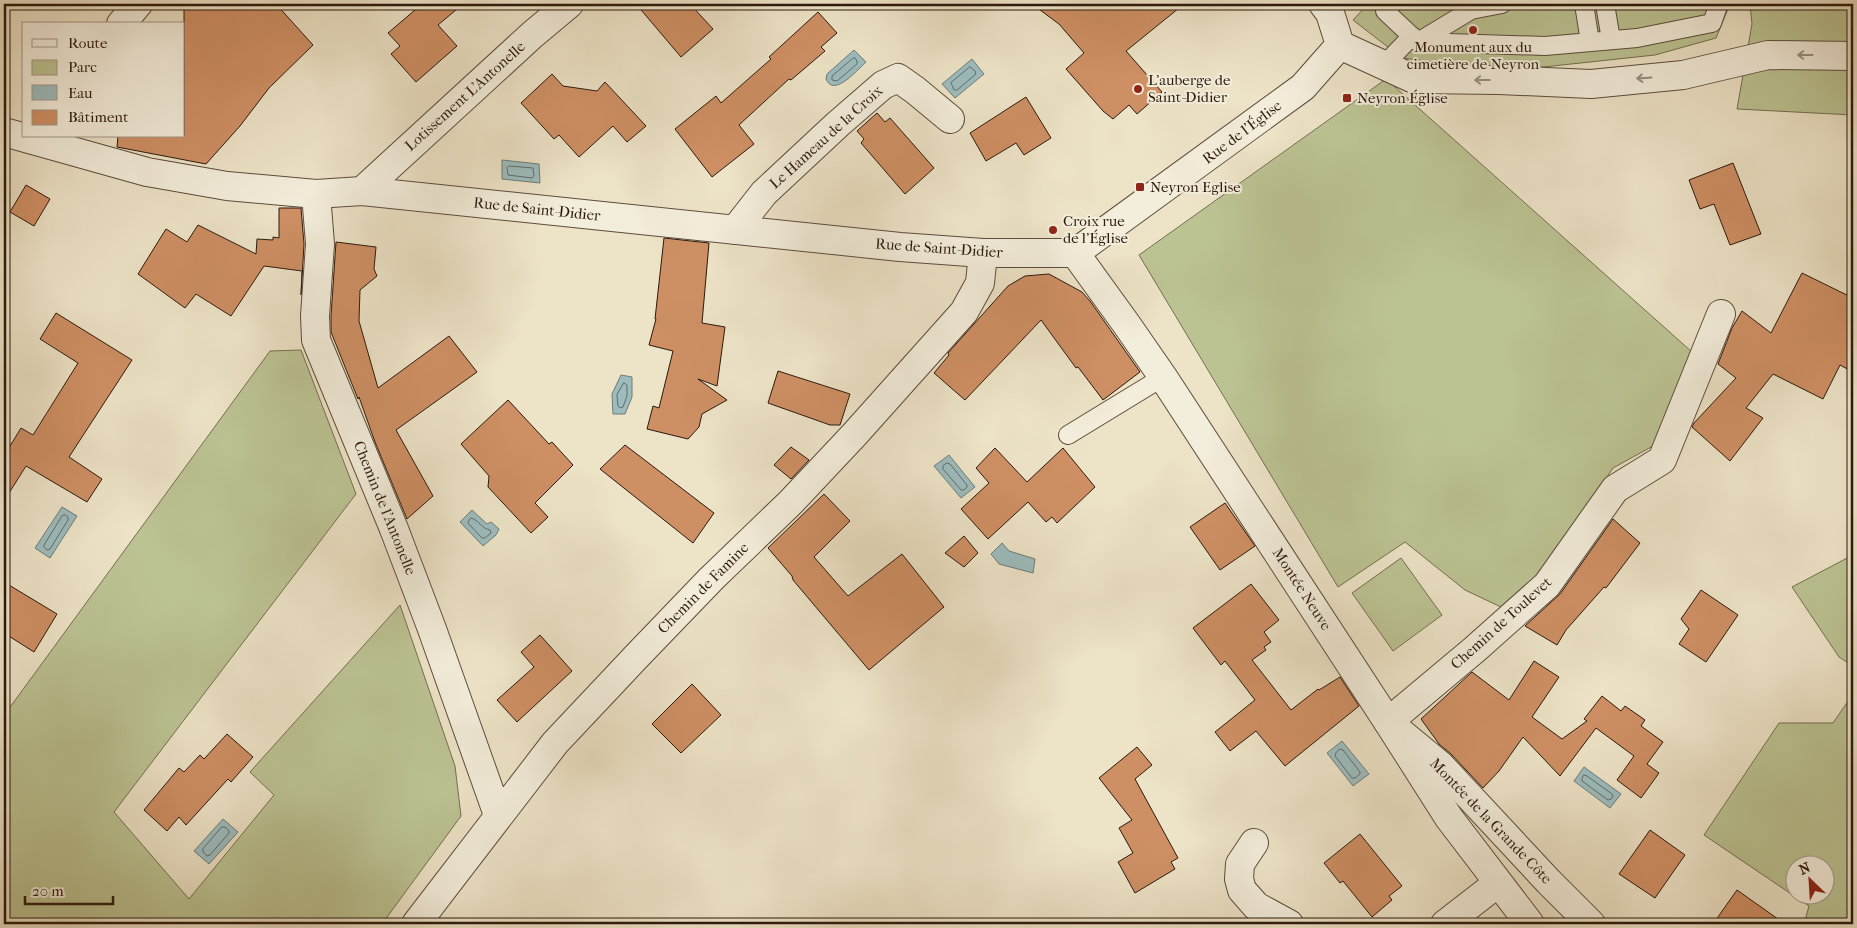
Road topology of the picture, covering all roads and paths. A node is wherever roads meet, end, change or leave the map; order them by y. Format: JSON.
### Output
{"nodes":[{"id":1,"x":138,"y":4,"type":"edge"},
{"id":2,"x":569,"y":4,"type":"edge"},
{"id":3,"x":1323,"y":4,"type":"edge"},
{"id":4,"x":1392,"y":4,"type":"edge"},
{"id":5,"x":1502,"y":4,"type":"edge"},
{"id":6,"x":1584,"y":4,"type":"edge"},
{"id":7,"x":1605,"y":4,"type":"edge"},
{"id":8,"x":1714,"y":4,"type":"edge"},
{"id":9,"x":1470,"y":7,"type":"edge"},
{"id":10,"x":123,"y":22,"type":"edge"},
{"id":11,"x":1415,"y":39,"type":"junction"},
{"id":12,"x":1611,"y":40,"type":"junction"},
{"id":13,"x":1590,"y":42,"type":"junction"},
{"id":14,"x":1340,"y":45,"type":"junction"},
{"id":15,"x":1853,"y":56,"type":"edge"},
{"id":16,"x":1384,"y":65,"type":"junction"},
{"id":17,"x":950,"y":119,"type":"dead end"},
{"id":18,"x":4,"y":132,"type":"edge"},
{"id":19,"x":22,"y":136,"type":"edge"},
{"id":20,"x":31,"y":138,"type":"edge"},
{"id":21,"x":362,"y":191,"type":"junction"},
{"id":22,"x":316,"y":194,"type":"junction"},
{"id":23,"x":735,"y":230,"type":"junction"},
{"id":24,"x":983,"y":253,"type":"junction"},
{"id":25,"x":1075,"y":253,"type":"junction"},
{"id":26,"x":1721,"y":314,"type":"dead end"},
{"id":27,"x":1163,"y":377,"type":"junction"},
{"id":28,"x":1068,"y":435,"type":"dead end"},
{"id":29,"x":1388,"y":722,"type":"junction"},
{"id":30,"x":498,"y":815,"type":"junction"},
{"id":31,"x":1254,"y":843,"type":"dead end"},
{"id":32,"x":1498,"y":883,"type":"junction"},
{"id":33,"x":416,"y":924,"type":"edge"},
{"id":34,"x":1289,"y":924,"type":"edge"},
{"id":35,"x":1445,"y":924,"type":"edge"},
{"id":36,"x":1530,"y":924,"type":"edge"},
{"id":37,"x":1591,"y":924,"type":"edge"}],
"edges":[{"from":1,"to":10,"type":"street"},
{"from":2,"to":21,"type":"street","name":"Lotissement L'Antonelle"},
{"from":3,"to":14,"type":"street"},
{"from":4,"to":11,"type":"lane"},
{"from":5,"to":9,"type":"lane"},
{"from":6,"to":13,"type":"lane"},
{"from":7,"to":12,"type":"lane"},
{"from":8,"to":12,"type":"lane"},
{"from":9,"to":11,"type":"lane"},
{"from":11,"to":13,"type":"lane"},
{"from":11,"to":16,"type":"lane"},
{"from":12,"to":13,"type":"lane"},
{"from":14,"to":16,"type":"street"},
{"from":14,"to":25,"type":"street","name":"Rue de l'Église"},
{"from":15,"to":16,"type":"street","one_way":true},
{"from":17,"to":23,"type":"street","name":"Le Hameau de la Croix"},
{"from":18,"to":19,"type":"street","name":"Rue de Saint-Didier"},
{"from":20,"to":22,"type":"street","name":"Rue de Saint-Didier"},
{"from":21,"to":22,"type":"street","name":"Rue de Saint-Didier"},
{"from":21,"to":23,"type":"street","name":"Rue de Saint-Didier"},
{"from":22,"to":30,"type":"street","name":"Chemin de l'Antonelle"},
{"from":23,"to":24,"type":"street","name":"Rue de Saint-Didier"},
{"from":24,"to":25,"type":"street","name":"Rue de Saint-Didier"},
{"from":24,"to":30,"type":"street","name":"Chemin de Famine"},
{"from":25,"to":27,"type":"street","name":"Montée Neuve"},
{"from":26,"to":29,"type":"street","name":"Chemin de Toulevet"},
{"from":27,"to":28,"type":"lane"},
{"from":27,"to":29,"type":"street","name":"Montée Neuve"},
{"from":29,"to":32,"type":"street","name":"Montée Neuve"},
{"from":29,"to":37,"type":"street","name":"Montée de la Grande Côte"},
{"from":30,"to":33,"type":"street","name":"Chemin de Famine"},
{"from":31,"to":34,"type":"street"},
{"from":32,"to":35,"type":"street"},
{"from":32,"to":36,"type":"street","name":"Montée Neuve"}]}
